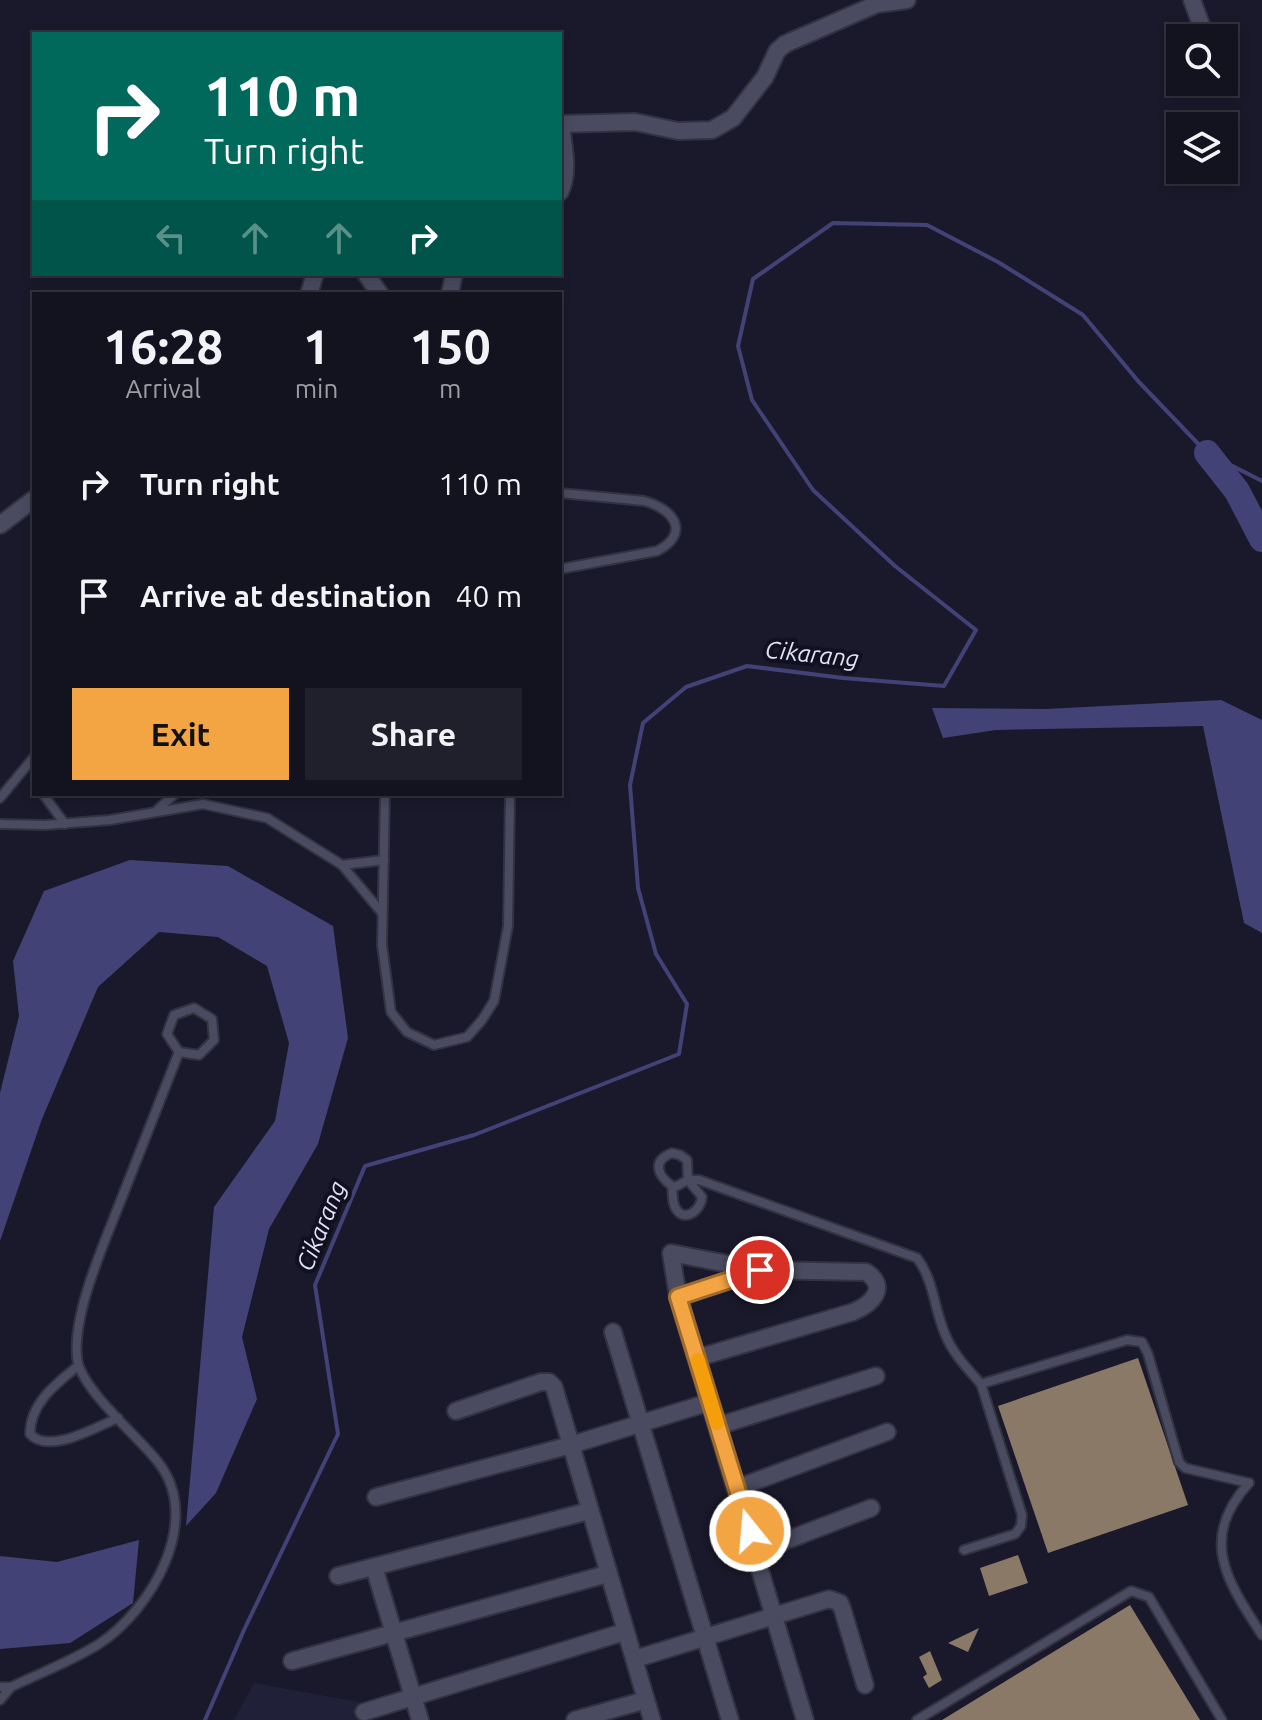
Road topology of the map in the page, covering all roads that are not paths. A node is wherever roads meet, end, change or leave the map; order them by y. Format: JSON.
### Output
{"nodes":[{"id":1,"x":907,"y":0,"type":"edge"},
{"id":2,"x":1192,"y":0,"type":"edge"},
{"id":3,"x":1201,"y":24,"type":"edge"},
{"id":4,"x":562,"y":124,"type":"edge"},
{"id":5,"x":562,"y":141,"type":"edge"},
{"id":6,"x":562,"y":186,"type":"edge"},
{"id":7,"x":562,"y":493,"type":"edge"},
{"id":8,"x":32,"y":501,"type":"edge"},
{"id":9,"x":0,"y":525,"type":"edge"},
{"id":10,"x":562,"y":569,"type":"edge"},
{"id":11,"x":31,"y":760,"type":"edge"},
{"id":12,"x":44,"y":796,"type":"edge"},
{"id":13,"x":173,"y":796,"type":"edge"},
{"id":14,"x":385,"y":796,"type":"edge"},
{"id":15,"x":510,"y":796,"type":"edge"},
{"id":16,"x":0,"y":798,"type":"edge"},
{"id":17,"x":157,"y":810,"type":"junction"},
{"id":18,"x":0,"y":824,"type":"edge"},
{"id":19,"x":65,"y":824,"type":"junction"},
{"id":20,"x":384,"y":860,"type":"junction"},
{"id":21,"x":342,"y":865,"type":"junction"},
{"id":22,"x":382,"y":914,"type":"junction"},
{"id":23,"x":179,"y":1052,"type":"junction"},
{"id":24,"x":688,"y":1180,"type":"junction"},
{"id":25,"x":673,"y":1188,"type":"junction"},
{"id":26,"x":760,"y":1270,"type":"junction"},
{"id":27,"x":678,"y":1297,"type":"junction"},
{"id":28,"x":613,"y":1332,"type":"dead end"},
{"id":29,"x":697,"y":1358,"type":"junction"},
{"id":30,"x":78,"y":1366,"type":"junction"},
{"id":31,"x":876,"y":1376,"type":"dead end"},
{"id":32,"x":981,"y":1384,"type":"junction"},
{"id":33,"x":710,"y":1402,"type":"junction"},
{"id":34,"x":456,"y":1411,"type":"dead end"},
{"id":35,"x":118,"y":1418,"type":"junction"},
{"id":36,"x":641,"y":1424,"type":"junction"},
{"id":37,"x":718,"y":1426,"type":"junction"},
{"id":38,"x":887,"y":1432,"type":"dead end"},
{"id":39,"x":571,"y":1445,"type":"junction"},
{"id":40,"x":737,"y":1488,"type":"junction"},
{"id":41,"x":376,"y":1497,"type":"dead end"},
{"id":42,"x":871,"y":1508,"type":"dead end"},
{"id":43,"x":589,"y":1511,"type":"junction"},
{"id":44,"x":964,"y":1550,"type":"dead end"},
{"id":45,"x":756,"y":1552,"type":"junction"},
{"id":46,"x":374,"y":1567,"type":"junction"},
{"id":47,"x":607,"y":1574,"type":"junction"},
{"id":48,"x":338,"y":1576,"type":"dead end"},
{"id":49,"x":774,"y":1617,"type":"junction"},
{"id":50,"x":624,"y":1632,"type":"junction"},
{"id":51,"x":394,"y":1633,"type":"junction"},
{"id":52,"x":1262,"y":1635,"type":"edge"},
{"id":53,"x":705,"y":1638,"type":"junction"},
{"id":54,"x":635,"y":1659,"type":"junction"},
{"id":55,"x":292,"y":1661,"type":"dead end"},
{"id":56,"x":865,"y":1685,"type":"dead end"},
{"id":57,"x":0,"y":1687,"type":"edge"},
{"id":58,"x":11,"y":1687,"type":"junction"},
{"id":59,"x":413,"y":1696,"type":"junction"},
{"id":60,"x":0,"y":1700,"type":"edge"},
{"id":61,"x":646,"y":1700,"type":"junction"},
{"id":62,"x":364,"y":1712,"type":"dead end"},
{"id":63,"x":420,"y":1720,"type":"edge"},
{"id":64,"x":575,"y":1720,"type":"edge"},
{"id":65,"x":652,"y":1720,"type":"edge"},
{"id":66,"x":730,"y":1720,"type":"edge"},
{"id":67,"x":805,"y":1720,"type":"edge"},
{"id":68,"x":917,"y":1720,"type":"edge"},
{"id":69,"x":1222,"y":1720,"type":"edge"}],
"edges":[{"from":1,"to":4,"type":"street"},
{"from":2,"to":3,"type":"street"},
{"from":5,"to":6,"type":"street"},
{"from":7,"to":10,"type":"lane"},
{"from":8,"to":9,"type":"street"},
{"from":11,"to":16,"type":"lane"},
{"from":12,"to":19,"type":"lane"},
{"from":13,"to":17,"type":"lane"},
{"from":14,"to":20,"type":"lane"},
{"from":15,"to":22,"type":"lane"},
{"from":17,"to":19,"type":"lane"},
{"from":17,"to":21,"type":"lane"},
{"from":18,"to":19,"type":"lane"},
{"from":20,"to":21,"type":"lane"},
{"from":20,"to":22,"type":"lane"},
{"from":21,"to":22,"type":"lane"},
{"from":23,"to":23,"type":"lane"},
{"from":23,"to":30,"type":"lane"},
{"from":24,"to":25,"type":"lane"},
{"from":24,"to":25,"type":"lane"},
{"from":24,"to":25,"type":"lane"},
{"from":24,"to":32,"type":"lane"},
{"from":26,"to":27,"type":"street"},
{"from":26,"to":27,"type":"street"},
{"from":26,"to":29,"type":"street"},
{"from":27,"to":29,"type":"street"},
{"from":28,"to":36,"type":"street"},
{"from":29,"to":33,"type":"street"},
{"from":30,"to":35,"type":"lane"},
{"from":30,"to":35,"type":"lane"},
{"from":31,"to":37,"type":"street"},
{"from":32,"to":44,"type":"lane"},
{"from":32,"to":52,"type":"lane"},
{"from":33,"to":36,"type":"street"},
{"from":33,"to":37,"type":"street"},
{"from":34,"to":39,"type":"street"},
{"from":35,"to":58,"type":"lane"},
{"from":36,"to":39,"type":"street"},
{"from":36,"to":53,"type":"street"},
{"from":37,"to":40,"type":"street"},
{"from":38,"to":40,"type":"street"},
{"from":39,"to":41,"type":"street"},
{"from":39,"to":43,"type":"street"},
{"from":40,"to":45,"type":"street"},
{"from":42,"to":45,"type":"street"},
{"from":43,"to":46,"type":"street"},
{"from":43,"to":47,"type":"street"},
{"from":45,"to":49,"type":"street"},
{"from":46,"to":48,"type":"street"},
{"from":46,"to":51,"type":"street"},
{"from":47,"to":50,"type":"street"},
{"from":47,"to":51,"type":"street"},
{"from":49,"to":53,"type":"street"},
{"from":49,"to":56,"type":"street"},
{"from":49,"to":67,"type":"street"},
{"from":50,"to":54,"type":"street"},
{"from":50,"to":59,"type":"street"},
{"from":51,"to":55,"type":"street"},
{"from":51,"to":59,"type":"street"},
{"from":53,"to":54,"type":"street"},
{"from":53,"to":66,"type":"street"},
{"from":54,"to":61,"type":"street"},
{"from":57,"to":58,"type":"lane"},
{"from":58,"to":60,"type":"lane"},
{"from":59,"to":62,"type":"street"},
{"from":59,"to":63,"type":"street"},
{"from":61,"to":64,"type":"street"},
{"from":61,"to":65,"type":"street"},
{"from":68,"to":69,"type":"lane"}]}
